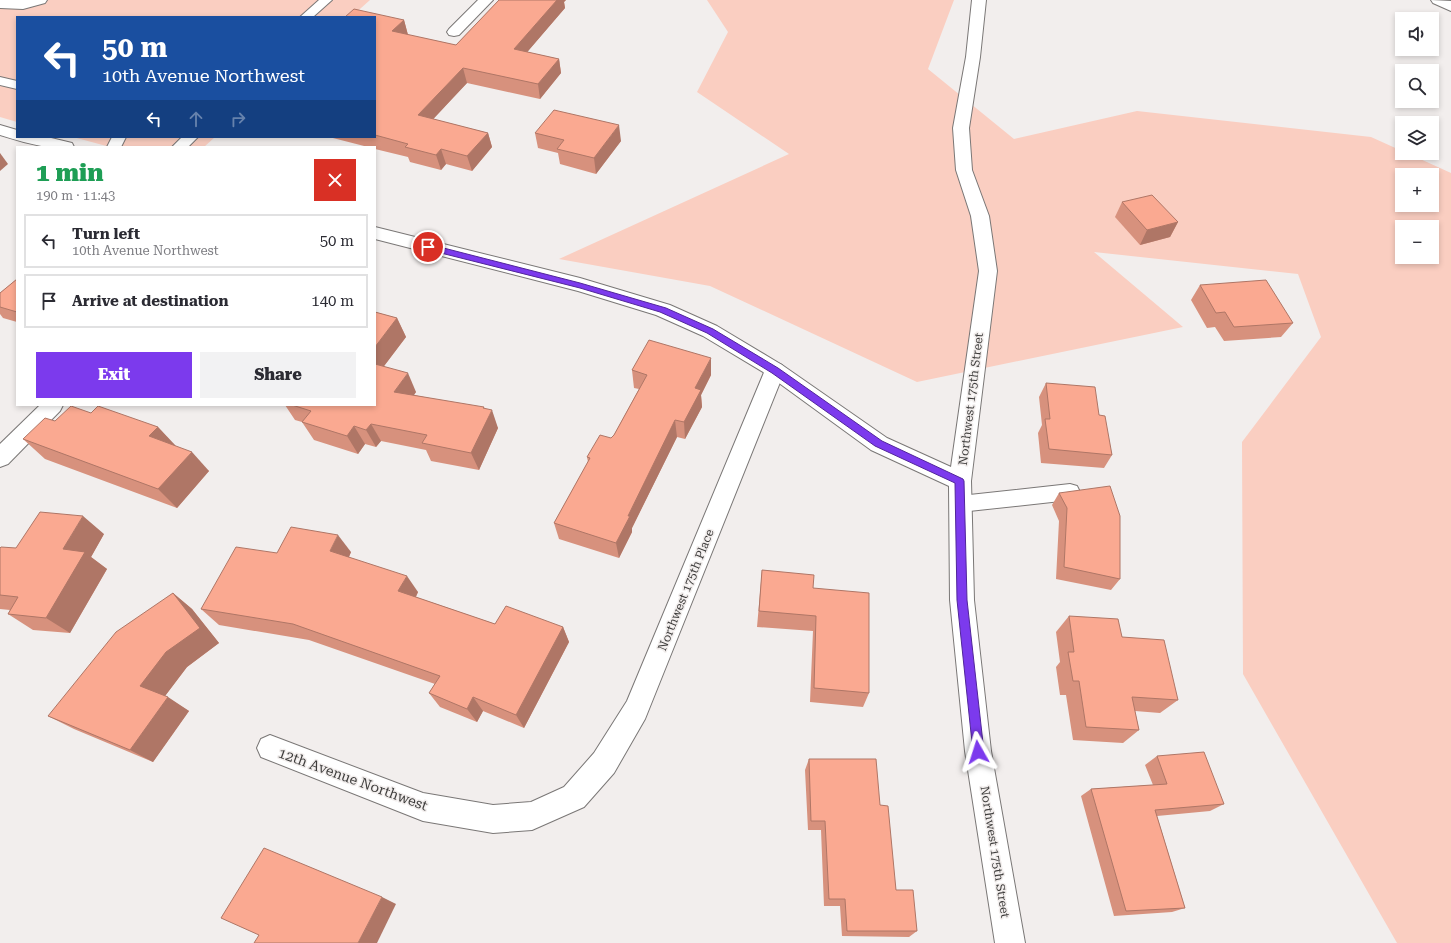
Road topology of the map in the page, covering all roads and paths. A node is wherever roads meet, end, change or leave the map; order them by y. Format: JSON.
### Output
{"nodes":[{"id":1,"x":41,"y":0,"type":"edge"},
{"id":2,"x":326,"y":0,"type":"edge"},
{"id":3,"x":486,"y":0,"type":"edge"},
{"id":4,"x":979,"y":0,"type":"edge"},
{"id":5,"x":1438,"y":0,"type":"edge"},
{"id":6,"x":0,"y":1,"type":"edge"},
{"id":7,"x":1451,"y":7,"type":"edge"},
{"id":8,"x":307,"y":16,"type":"edge"},
{"id":9,"x":454,"y":32,"type":"dead end"},
{"id":10,"x":0,"y":81,"type":"edge"},
{"id":11,"x":16,"y":85,"type":"edge"},
{"id":12,"x":0,"y":130,"type":"edge"},
{"id":13,"x":16,"y":134,"type":"edge"},
{"id":14,"x":31,"y":138,"type":"edge"},
{"id":15,"x":190,"y":138,"type":"edge"},
{"id":16,"x":62,"y":146,"type":"edge"},
{"id":17,"x":180,"y":146,"type":"edge"},
{"id":18,"x":376,"y":233,"type":"edge"},
{"id":19,"x":775,"y":370,"type":"junction"},
{"id":20,"x":52,"y":406,"type":"edge"},
{"id":21,"x":0,"y":458,"type":"edge"},
{"id":22,"x":960,"y":481,"type":"junction"},
{"id":23,"x":1070,"y":492,"type":"edge"},
{"id":24,"x":960,"y":504,"type":"junction"},
{"id":25,"x":270,"y":748,"type":"dead end"},
{"id":26,"x":574,"y":797,"type":"joint"},
{"id":27,"x":1010,"y":943,"type":"edge"}],
"edges":[{"from":1,"to":6,"type":"lane"},
{"from":2,"to":8,"type":"lane"},
{"from":3,"to":9,"type":"street"},
{"from":4,"to":22,"type":"street","name":"Northwest 175th Street"},
{"from":5,"to":7,"type":"street"},
{"from":10,"to":11,"type":"lane"},
{"from":12,"to":13,"type":"street"},
{"from":14,"to":16,"type":"street"},
{"from":15,"to":17,"type":"lane"},
{"from":18,"to":19,"type":"street"},
{"from":19,"to":22,"type":"street"},
{"from":19,"to":26,"type":"street","name":"Northwest 175th Place"},
{"from":20,"to":21,"type":"street"},
{"from":22,"to":24,"type":"street","name":"Northwest 175th Street"},
{"from":23,"to":24,"type":"lane"},
{"from":24,"to":27,"type":"street","name":"Northwest 175th Street"},
{"from":25,"to":26,"type":"street","name":"12th Avenue Northwest"}]}
